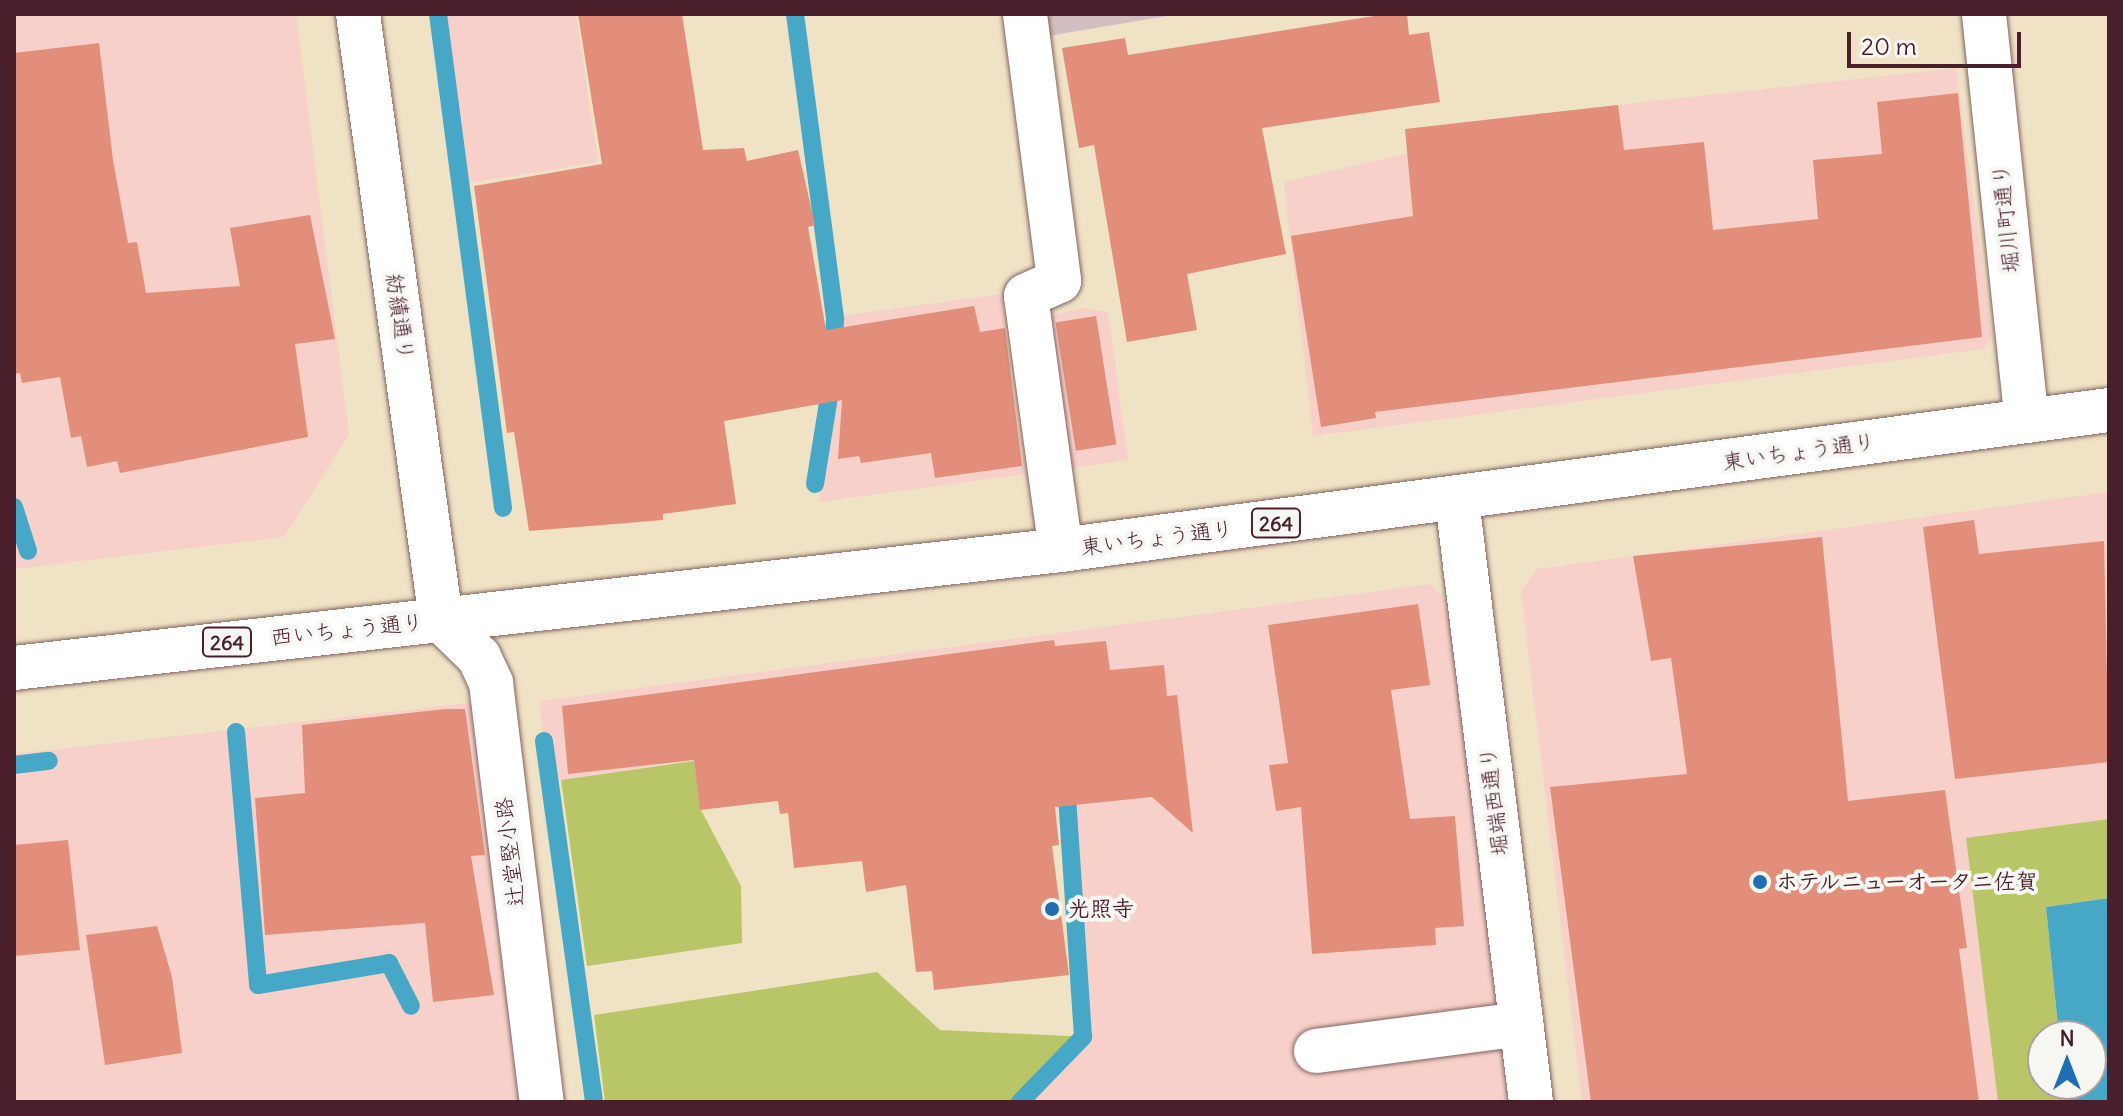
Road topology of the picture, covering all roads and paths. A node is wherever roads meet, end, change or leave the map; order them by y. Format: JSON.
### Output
{"nodes":[{"id":1,"x":358,"y":14,"type":"edge"},
{"id":2,"x":1025,"y":14,"type":"edge"},
{"id":3,"x":1984,"y":14,"type":"edge"},
{"id":4,"x":2109,"y":410,"type":"edge"},
{"id":5,"x":2027,"y":421,"type":"junction"},
{"id":6,"x":1457,"y":500,"type":"junction"},
{"id":7,"x":1061,"y":550,"type":"junction"},
{"id":8,"x":441,"y":620,"type":"junction"},
{"id":9,"x":14,"y":668,"type":"edge"},
{"id":10,"x":1521,"y":1024,"type":"junction"},
{"id":11,"x":1316,"y":1051,"type":"dead end"},
{"id":12,"x":542,"y":1102,"type":"edge"},
{"id":13,"x":1531,"y":1102,"type":"edge"}],
"edges":[{"from":1,"to":8,"type":"main road","name":"紡績通り"},
{"from":2,"to":7,"type":"main road"},
{"from":3,"to":5,"type":"main road","name":"堀川町通り"},
{"from":4,"to":5,"type":"main road","name":"東いちょう通り","number":"264"},
{"from":5,"to":6,"type":"main road","name":"東いちょう通り","number":"264"},
{"from":6,"to":7,"type":"main road","name":"東いちょう通り","number":"264"},
{"from":6,"to":10,"type":"main road","name":"堀端西通り"},
{"from":7,"to":8,"type":"main road","name":"東いちょう通り","number":"264"},
{"from":8,"to":9,"type":"main road","name":"西いちょう通り","number":"264"},
{"from":8,"to":12,"type":"main road","name":"辻堂竪小路"},
{"from":10,"to":11,"type":"main road"},
{"from":10,"to":13,"type":"main road","name":"堀端西通り"}]}
